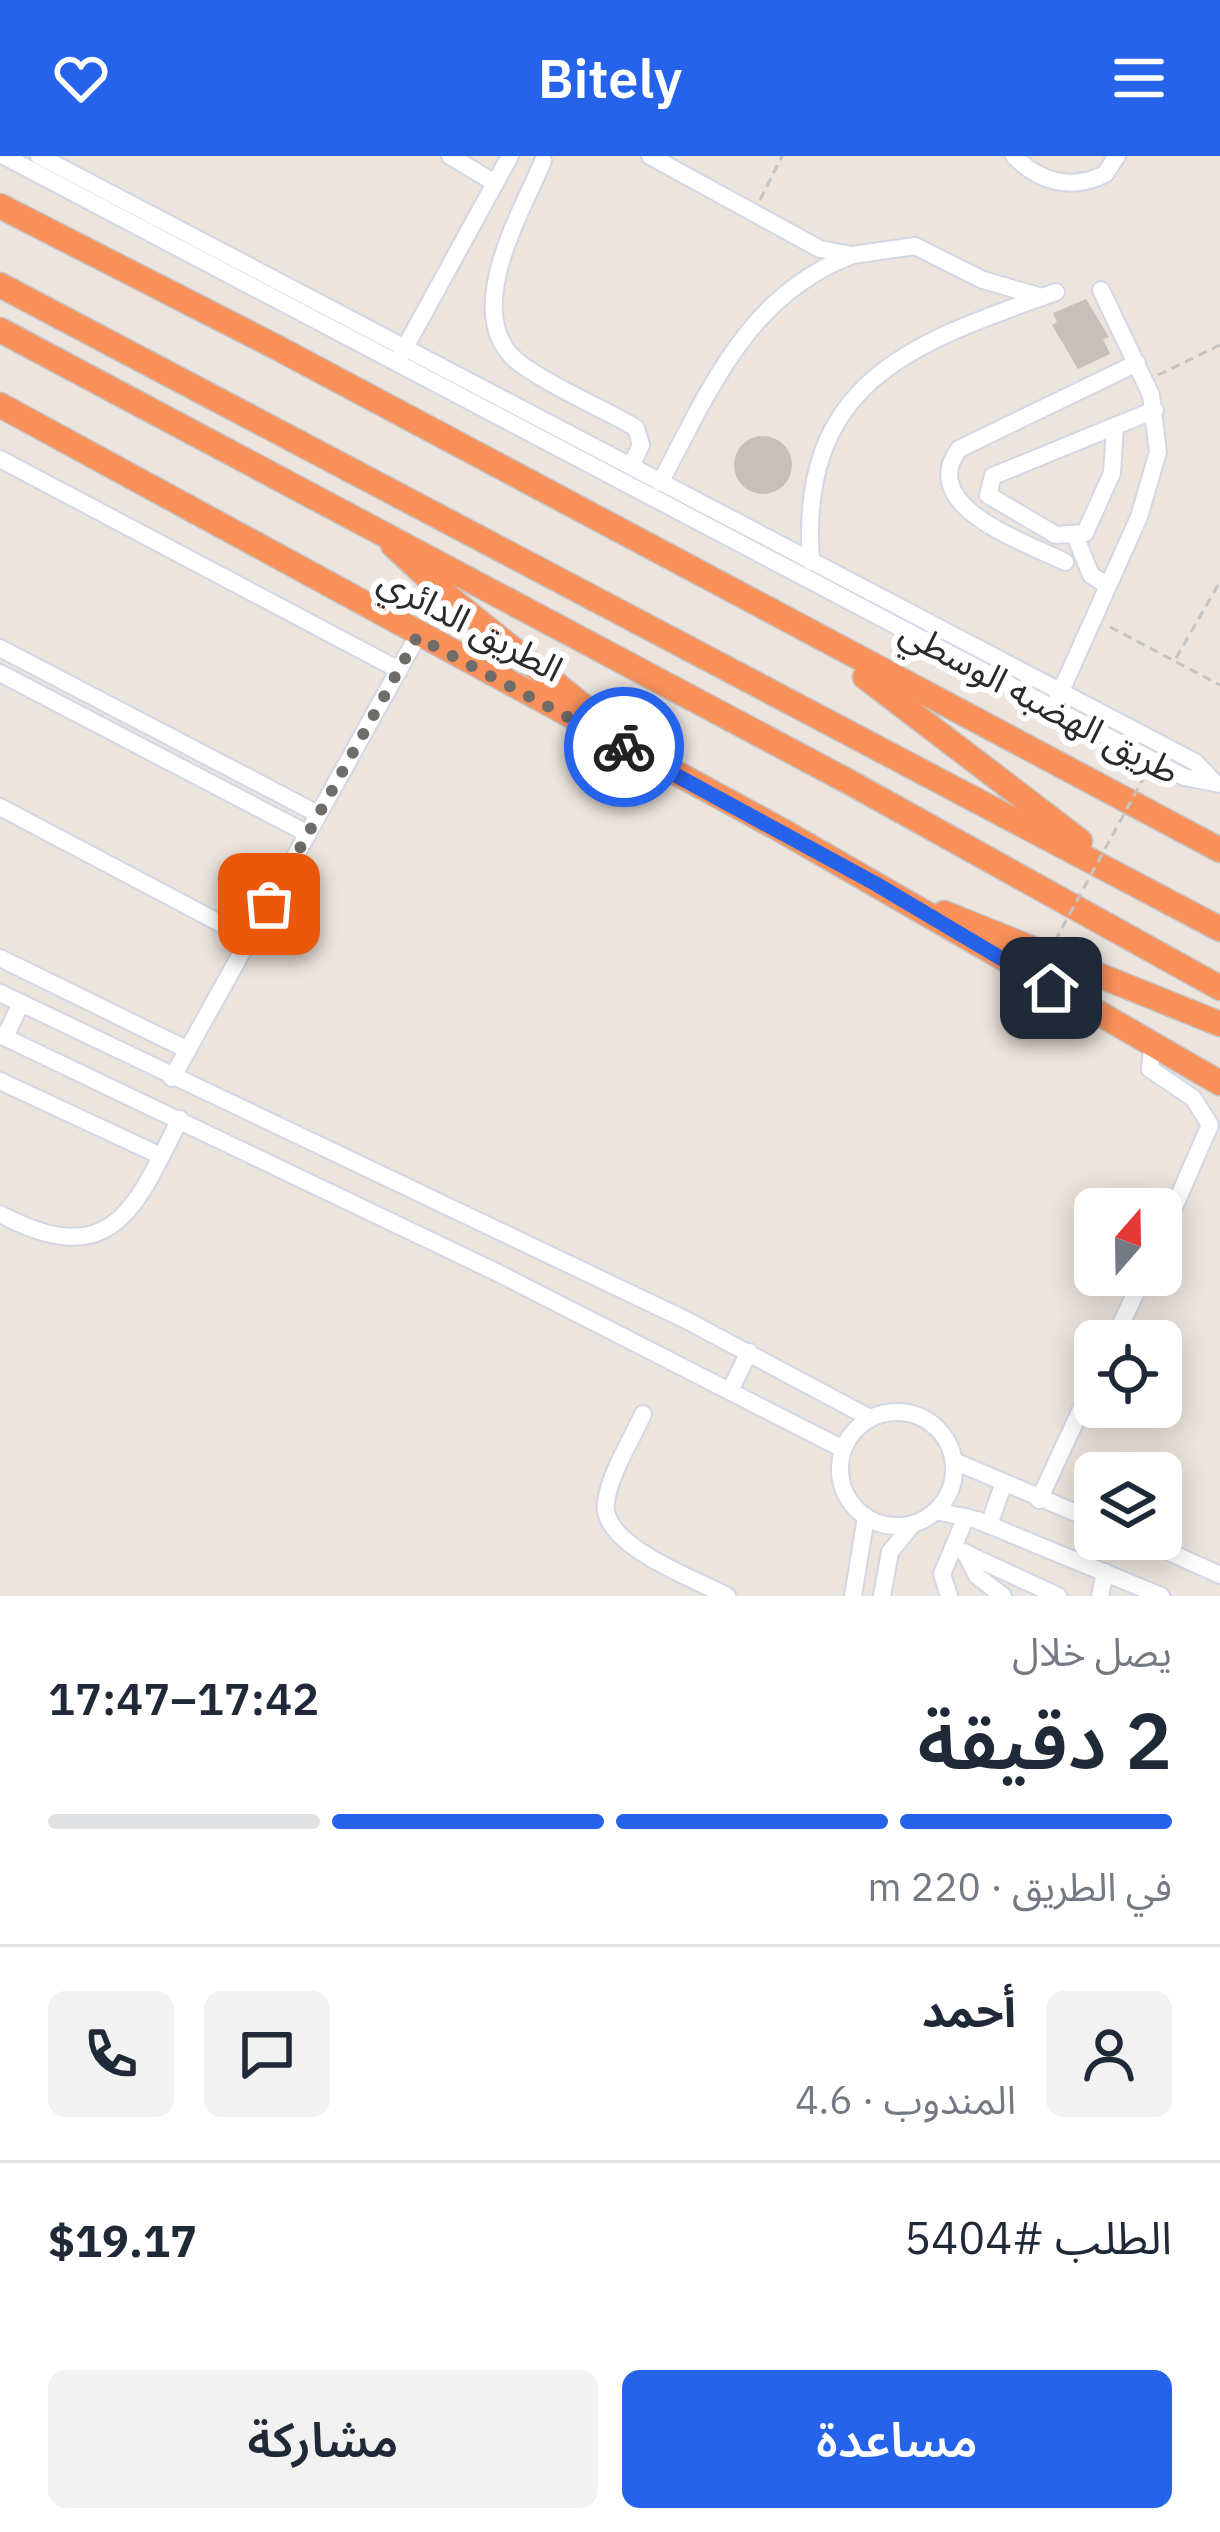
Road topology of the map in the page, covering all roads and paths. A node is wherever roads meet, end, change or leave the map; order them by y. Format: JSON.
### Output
{"nodes":[{"id":1,"x":4,"y":156,"type":"edge"},
{"id":2,"x":39,"y":156,"type":"edge"},
{"id":3,"x":450,"y":156,"type":"edge"},
{"id":4,"x":510,"y":156,"type":"edge"},
{"id":5,"x":650,"y":156,"type":"edge"},
{"id":6,"x":782,"y":156,"type":"edge"},
{"id":7,"x":1014,"y":156,"type":"edge"},
{"id":8,"x":1117,"y":156,"type":"edge"},
{"id":9,"x":543,"y":160,"type":"dead end"},
{"id":10,"x":496,"y":183,"type":"junction"},
{"id":11,"x":0,"y":206,"type":"edge"},
{"id":12,"x":753,"y":212,"type":"junction"},
{"id":13,"x":853,"y":255,"type":"junction"},
{"id":14,"x":0,"y":285,"type":"edge"},
{"id":15,"x":1101,"y":290,"type":"dead end"},
{"id":16,"x":0,"y":330,"type":"edge"},
{"id":17,"x":1220,"y":345,"type":"edge"},
{"id":18,"x":401,"y":353,"type":"junction"},
{"id":19,"x":1141,"y":372,"type":"junction"},
{"id":20,"x":0,"y":405,"type":"edge"},
{"id":21,"x":1155,"y":410,"type":"junction"},
{"id":22,"x":1115,"y":426,"type":"junction"},
{"id":23,"x":0,"y":459,"type":"edge"},
{"id":24,"x":631,"y":466,"type":"junction"},
{"id":25,"x":660,"y":482,"type":"junction"},
{"id":26,"x":726,"y":526,"type":"junction"},
{"id":27,"x":379,"y":530,"type":"junction"},
{"id":28,"x":1076,"y":538,"type":"junction"},
{"id":29,"x":811,"y":562,"type":"junction"},
{"id":30,"x":1065,"y":562,"type":"dead end"},
{"id":31,"x":1220,"y":582,"type":"edge"},
{"id":32,"x":1106,"y":584,"type":"junction"},
{"id":33,"x":1090,"y":616,"type":"junction"},
{"id":34,"x":811,"y":635,"type":"junction"},
{"id":35,"x":417,"y":637,"type":"junction"},
{"id":36,"x":0,"y":648,"type":"edge"},
{"id":37,"x":1174,"y":661,"type":"junction"},
{"id":38,"x":399,"y":670,"type":"junction"},
{"id":39,"x":0,"y":673,"type":"edge"},
{"id":40,"x":50,"y":674,"type":"junction"},
{"id":41,"x":1220,"y":685,"type":"edge"},
{"id":42,"x":40,"y":694,"type":"junction"},
{"id":43,"x":1057,"y":701,"type":"junction"},
{"id":44,"x":205,"y":755,"type":"junction"},
{"id":45,"x":645,"y":758,"type":"junction"},
{"id":46,"x":1148,"y":770,"type":"dead end"},
{"id":47,"x":195,"y":775,"type":"junction"},
{"id":48,"x":1218,"y":780,"type":"edge"},
{"id":49,"x":0,"y":807,"type":"edge"},
{"id":50,"x":319,"y":814,"type":"junction"},
{"id":51,"x":308,"y":834,"type":"junction"},
{"id":52,"x":1220,"y":850,"type":"edge"},
{"id":53,"x":1139,"y":886,"type":"junction"},
{"id":54,"x":907,"y":902,"type":"junction"},
{"id":55,"x":1220,"y":929,"type":"edge"},
{"id":56,"x":250,"y":939,"type":"junction"},
{"id":57,"x":974,"y":942,"type":"junction"},
{"id":58,"x":0,"y":958,"type":"edge"},
{"id":59,"x":1220,"y":988,"type":"edge"},
{"id":60,"x":0,"y":993,"type":"edge"},
{"id":61,"x":21,"y":1003,"type":"junction"},
{"id":62,"x":1173,"y":1005,"type":"junction"},
{"id":63,"x":1035,"y":1016,"type":"dead end"},
{"id":64,"x":1220,"y":1024,"type":"edge"},
{"id":65,"x":3,"y":1036,"type":"edge"},
{"id":66,"x":1152,"y":1047,"type":"junction"},
{"id":67,"x":188,"y":1050,"type":"junction"},
{"id":68,"x":172,"y":1078,"type":"junction"},
{"id":69,"x":0,"y":1081,"type":"edge"},
{"id":70,"x":1220,"y":1083,"type":"edge"},
{"id":71,"x":180,"y":1119,"type":"junction"},
{"id":72,"x":1215,"y":1125,"type":"edge"},
{"id":73,"x":161,"y":1156,"type":"junction"},
{"id":74,"x":1182,"y":1194,"type":"edge"},
{"id":75,"x":0,"y":1214,"type":"edge"},
{"id":76,"x":749,"y":1352,"type":"junction"},
{"id":77,"x":730,"y":1390,"type":"junction"},
{"id":78,"x":643,"y":1414,"type":"dead end"},
{"id":79,"x":870,"y":1418,"type":"junction"},
{"id":80,"x":1074,"y":1424,"type":"edge"},
{"id":81,"x":843,"y":1449,"type":"junction"},
{"id":82,"x":954,"y":1462,"type":"junction"},
{"id":83,"x":1003,"y":1485,"type":"junction"},
{"id":84,"x":1039,"y":1500,"type":"junction"},
{"id":85,"x":936,"y":1511,"type":"junction"},
{"id":86,"x":1074,"y":1513,"type":"edge"},
{"id":87,"x":866,"y":1517,"type":"junction"},
{"id":88,"x":912,"y":1525,"type":"junction"},
{"id":89,"x":962,"y":1525,"type":"junction"},
{"id":90,"x":989,"y":1525,"type":"junction"},
{"id":91,"x":965,"y":1553,"type":"junction"},
{"id":92,"x":1182,"y":1558,"type":"edge"},
{"id":93,"x":1106,"y":1572,"type":"junction"},
{"id":94,"x":1220,"y":1575,"type":"edge"},
{"id":95,"x":727,"y":1596,"type":"edge"},
{"id":96,"x":853,"y":1596,"type":"edge"},
{"id":97,"x":882,"y":1596,"type":"edge"},
{"id":98,"x":949,"y":1596,"type":"edge"},
{"id":99,"x":1003,"y":1596,"type":"edge"},
{"id":100,"x":1058,"y":1596,"type":"edge"},
{"id":101,"x":1100,"y":1596,"type":"edge"},
{"id":102,"x":1161,"y":1596,"type":"edge"}],
"edges":[{"from":1,"to":18,"type":"street","name":"طريق الهضبه الوسطي"},
{"from":2,"to":18,"type":"street","name":"طريق الهضبه الوسطي"},
{"from":3,"to":10,"type":"street"},
{"from":4,"to":10,"type":"street"},
{"from":5,"to":12,"type":"street"},
{"from":6,"to":12,"type":"path"},
{"from":7,"to":8,"type":"street"},
{"from":9,"to":24,"type":"street"},
{"from":10,"to":18,"type":"street"},
{"from":11,"to":34,"type":"highway"},
{"from":12,"to":13,"type":"street"},
{"from":13,"to":25,"type":"street"},
{"from":13,"to":29,"type":"street"},
{"from":14,"to":53,"type":"highway"},
{"from":15,"to":19,"type":"street"},
{"from":16,"to":27,"type":"highway","name":"الطريق الدائري"},
{"from":17,"to":19,"type":"path"},
{"from":18,"to":24,"type":"street","name":"طريق الهضبه الوسطي"},
{"from":18,"to":26,"type":"street","name":"طريق الهضبه الوسطي"},
{"from":19,"to":21,"type":"street"},
{"from":19,"to":30,"type":"street"},
{"from":20,"to":35,"type":"highway","name":"الطريق الدائري"},
{"from":21,"to":22,"type":"street"},
{"from":21,"to":32,"type":"street"},
{"from":22,"to":28,"type":"street"},
{"from":22,"to":28,"type":"street"},
{"from":23,"to":38,"type":"street"},
{"from":24,"to":25,"type":"street","name":"طريق الهضبه الوسطي"},
{"from":25,"to":26,"type":"street","name":"طريق الهضبه الوسطي"},
{"from":26,"to":29,"type":"street","name":"طريق الهضبه الوسطي"},
{"from":26,"to":43,"type":"street","name":"طريق الهضبه الوسطي"},
{"from":27,"to":45,"type":"highway"},
{"from":27,"to":59,"type":"highway","name":"الطريق الدائري"},
{"from":28,"to":32,"type":"street"},
{"from":29,"to":43,"type":"street","name":"طريق الهضبه الوسطي"},
{"from":31,"to":37,"type":"path"},
{"from":32,"to":33,"type":"street"},
{"from":33,"to":37,"type":"path"},
{"from":33,"to":43,"type":"street"},
{"from":34,"to":52,"type":"highway"},
{"from":34,"to":53,"type":"highway"},
{"from":35,"to":38,"type":"street"},
{"from":35,"to":45,"type":"highway","name":"الطريق الدائري"},
{"from":36,"to":40,"type":"street"},
{"from":37,"to":41,"type":"path"},
{"from":38,"to":50,"type":"street"},
{"from":39,"to":42,"type":"street"},
{"from":40,"to":42,"type":"street"},
{"from":40,"to":44,"type":"street"},
{"from":42,"to":47,"type":"street"},
{"from":43,"to":48,"type":"street","name":"طريق الهضبه الوسطي"},
{"from":44,"to":47,"type":"street"},
{"from":44,"to":50,"type":"street"},
{"from":45,"to":54,"type":"highway","name":"الطريق الدائري"},
{"from":46,"to":63,"type":"path","bridge":true},
{"from":47,"to":51,"type":"street"},
{"from":49,"to":56,"type":"street"},
{"from":50,"to":51,"type":"street"},
{"from":51,"to":56,"type":"street"},
{"from":53,"to":55,"type":"highway"},
{"from":54,"to":57,"type":"highway","name":"الطريق الدائري"},
{"from":54,"to":62,"type":"highway"},
{"from":56,"to":67,"type":"street"},
{"from":57,"to":62,"type":"highway"},
{"from":57,"to":66,"type":"highway","name":"الطريق الدائري"},
{"from":58,"to":67,"type":"street"},
{"from":60,"to":61,"type":"street"},
{"from":61,"to":65,"type":"street"},
{"from":61,"to":68,"type":"street"},
{"from":62,"to":64,"type":"highway"},
{"from":65,"to":71,"type":"street"},
{"from":66,"to":70,"type":"highway","name":"الطريق الدائري"},
{"from":66,"to":72,"type":"street"},
{"from":67,"to":68,"type":"street"},
{"from":68,"to":76,"type":"street"},
{"from":69,"to":73,"type":"street"},
{"from":71,"to":73,"type":"street"},
{"from":71,"to":77,"type":"street"},
{"from":72,"to":74,"type":"street"},
{"from":73,"to":75,"type":"street"},
{"from":76,"to":77,"type":"street"},
{"from":76,"to":79,"type":"street"},
{"from":77,"to":81,"type":"street"},
{"from":78,"to":95,"type":"street"},
{"from":79,"to":81,"type":"street"},
{"from":79,"to":82,"type":"street"},
{"from":80,"to":84,"type":"street"},
{"from":81,"to":87,"type":"street"},
{"from":82,"to":83,"type":"street"},
{"from":82,"to":85,"type":"street"},
{"from":83,"to":84,"type":"street"},
{"from":83,"to":90,"type":"street"},
{"from":84,"to":86,"type":"street"},
{"from":85,"to":88,"type":"street"},
{"from":85,"to":89,"type":"street"},
{"from":87,"to":88,"type":"street"},
{"from":87,"to":96,"type":"street"},
{"from":88,"to":97,"type":"street"},
{"from":89,"to":90,"type":"street"},
{"from":89,"to":91,"type":"street"},
{"from":89,"to":98,"type":"street"},
{"from":90,"to":93,"type":"street"},
{"from":91,"to":99,"type":"street"},
{"from":91,"to":100,"type":"street"},
{"from":92,"to":94,"type":"street"},
{"from":93,"to":101,"type":"street"},
{"from":93,"to":102,"type":"street"}]}
